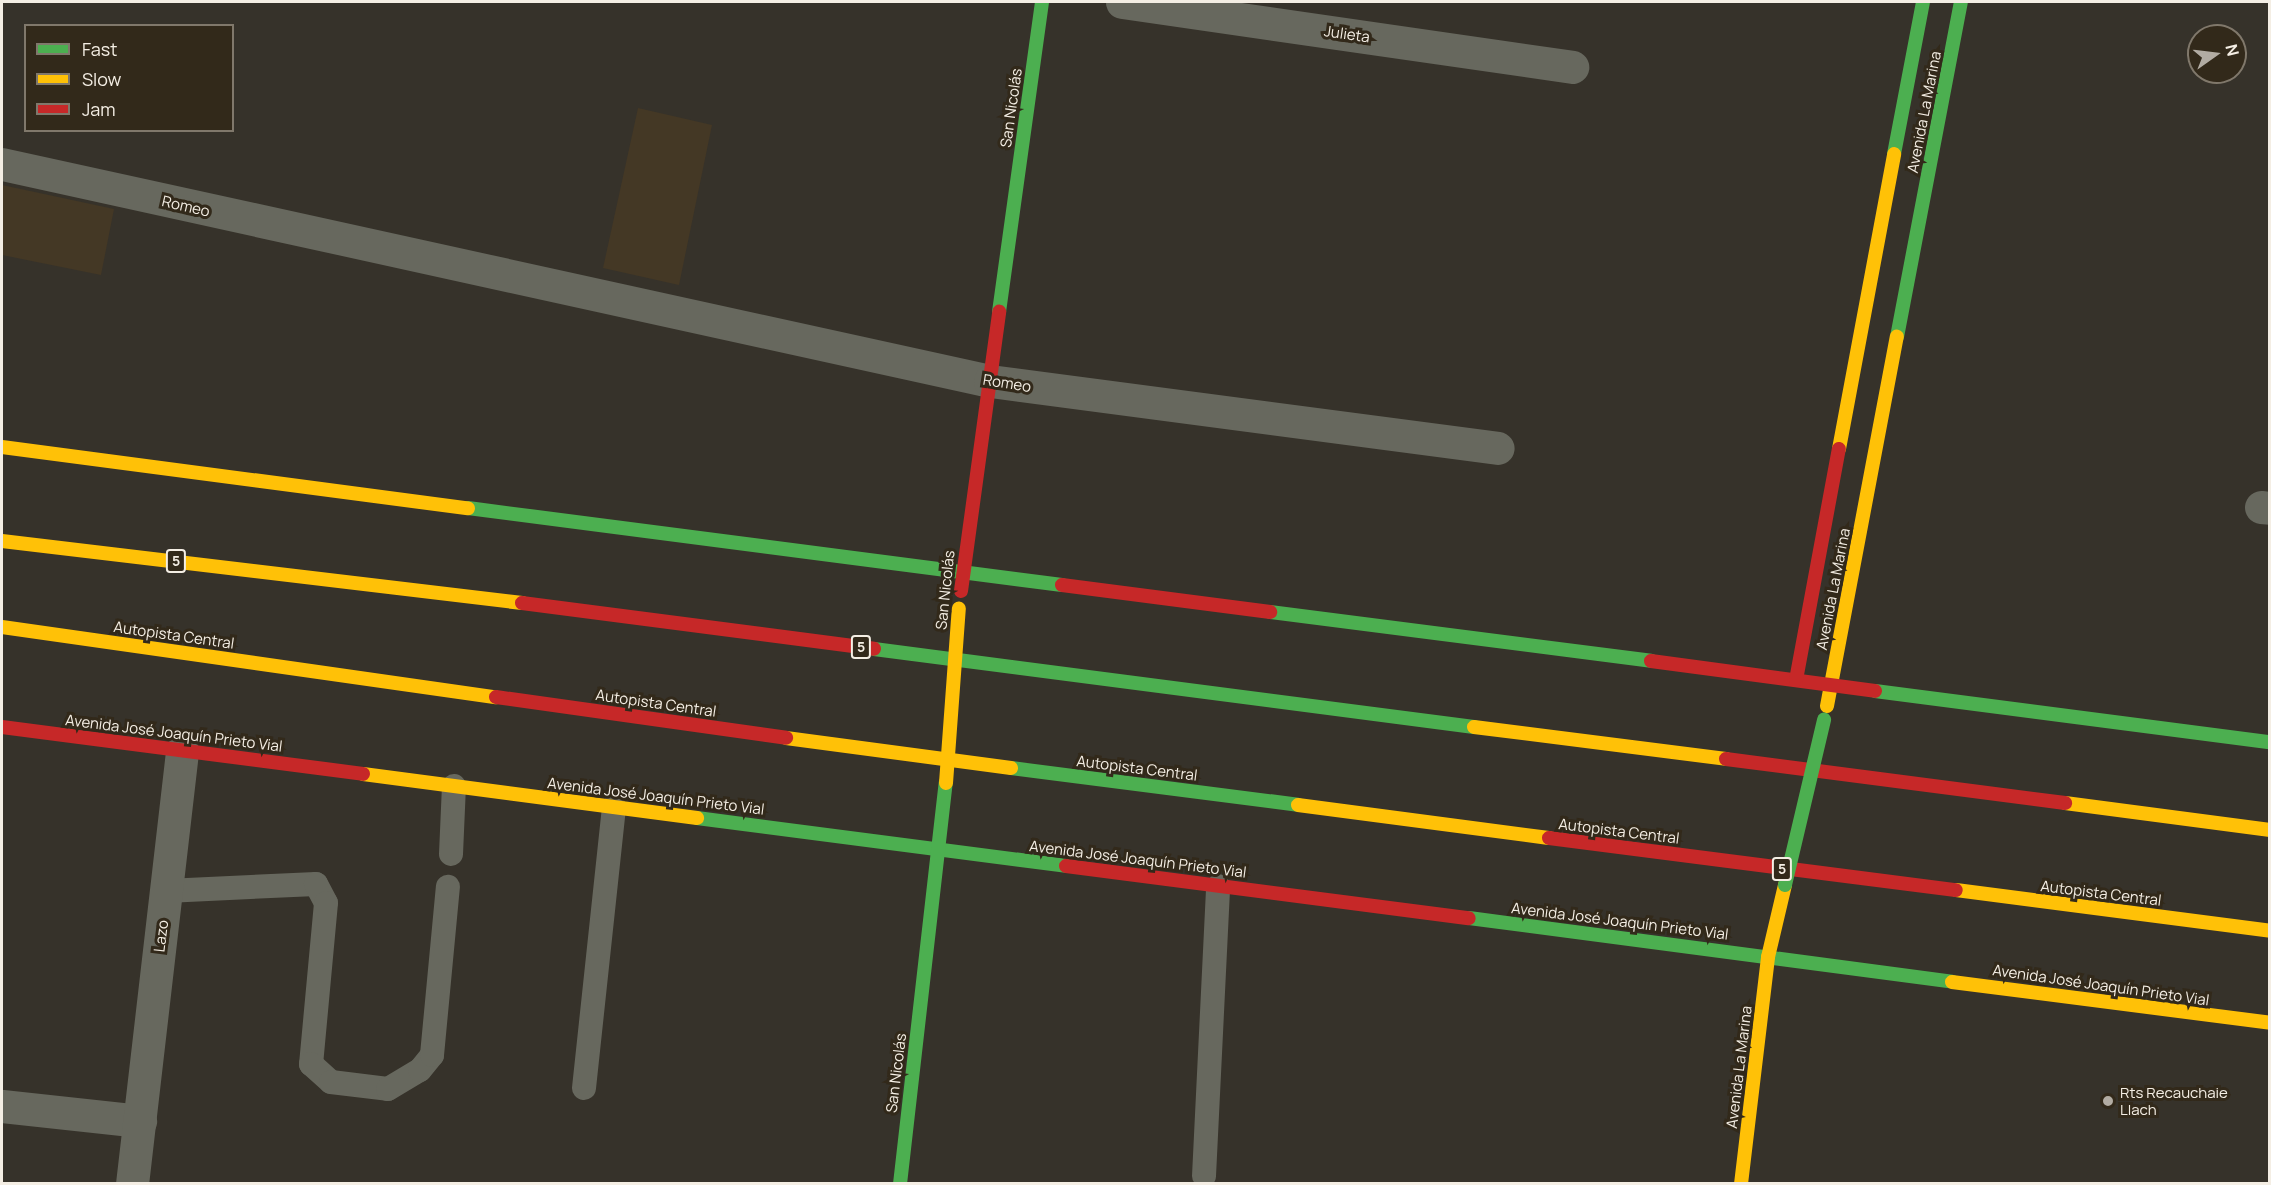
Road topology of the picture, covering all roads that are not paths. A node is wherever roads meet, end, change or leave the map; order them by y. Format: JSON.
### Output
{"nodes":[{"id":1,"x":1042,"y":2,"type":"edge"},
{"id":2,"x":1122,"y":2,"type":"edge"},
{"id":3,"x":1923,"y":2,"type":"edge"},
{"id":4,"x":1962,"y":2,"type":"edge"},
{"id":5,"x":1572,"y":67,"type":"dead end"},
{"id":6,"x":1910,"y":73,"type":"junction"},
{"id":7,"x":1946,"y":82,"type":"junction"},
{"id":8,"x":2,"y":164,"type":"edge"},
{"id":9,"x":990,"y":381,"type":"junction"},
{"id":10,"x":2,"y":447,"type":"edge"},
{"id":11,"x":1498,"y":448,"type":"dead end"},
{"id":12,"x":2,"y":541,"type":"edge"},
{"id":13,"x":963,"y":570,"type":"junction"},
{"id":14,"x":2,"y":627,"type":"edge"},
{"id":15,"x":1796,"y":680,"type":"junction"},
{"id":16,"x":1832,"y":684,"type":"junction"},
{"id":17,"x":2,"y":727,"type":"edge"},
{"id":18,"x":2270,"y":742,"type":"edge"},
{"id":19,"x":182,"y":751,"type":"junction"},
{"id":20,"x":454,"y":786,"type":"junction"},
{"id":21,"x":614,"y":807,"type":"junction"},
{"id":22,"x":2270,"y":830,"type":"edge"},
{"id":23,"x":939,"y":850,"type":"junction"},
{"id":24,"x":451,"y":854,"type":"dead end"},
{"id":25,"x":1218,"y":886,"type":"junction"},
{"id":26,"x":448,"y":887,"type":"dead end"},
{"id":27,"x":166,"y":891,"type":"junction"},
{"id":28,"x":2270,"y":931,"type":"edge"},
{"id":29,"x":1768,"y":957,"type":"junction"},
{"id":30,"x":2270,"y":1023,"type":"edge"},
{"id":31,"x":584,"y":1088,"type":"dead end"},
{"id":32,"x":2,"y":1106,"type":"edge"},
{"id":33,"x":140,"y":1121,"type":"junction"},
{"id":34,"x":1204,"y":1176,"type":"dead end"},
{"id":35,"x":132,"y":1184,"type":"edge"},
{"id":36,"x":900,"y":1184,"type":"edge"},
{"id":37,"x":1741,"y":1184,"type":"edge"}],
"edges":[{"from":1,"to":9,"type":"main road","name":"San Nicolás"},
{"from":2,"to":5,"type":"street","name":"Julieta"},
{"from":3,"to":6,"type":"main road","name":"Avenida La Marina"},
{"from":4,"to":7,"type":"main road","name":"Avenida La Marina"},
{"from":6,"to":7,"type":"main road"},
{"from":6,"to":15,"type":"main road","name":"Avenida La Marina"},
{"from":7,"to":16,"type":"main road","name":"Avenida La Marina"},
{"from":8,"to":9,"type":"street","name":"Romeo"},
{"from":9,"to":11,"type":"street","name":"Romeo"},
{"from":9,"to":13,"type":"main road","name":"San Nicolás"},
{"from":10,"to":13,"type":"main road"},
{"from":12,"to":22,"type":"main road","number":"5"},
{"from":13,"to":15,"type":"main road"},
{"from":13,"to":23,"type":"main road","name":"San Nicolás","bridge":true},
{"from":14,"to":28,"type":"main road","name":"Autopista Central","number":"5"},
{"from":15,"to":16,"type":"main road"},
{"from":16,"to":18,"type":"main road"},
{"from":16,"to":29,"type":"main road","name":"Avenida La Marina","bridge":true},
{"from":17,"to":19,"type":"main road","name":"Avenida José Joaquín Prieto Vial"},
{"from":19,"to":20,"type":"main road","name":"Avenida José Joaquín Prieto Vial"},
{"from":19,"to":27,"type":"street","name":"Lazo"},
{"from":20,"to":21,"type":"main road","name":"Avenida José Joaquín Prieto Vial"},
{"from":20,"to":24,"type":"lane"},
{"from":21,"to":23,"type":"main road","name":"Avenida José Joaquín Prieto Vial"},
{"from":21,"to":31,"type":"lane"},
{"from":23,"to":25,"type":"main road","name":"Avenida José Joaquín Prieto Vial"},
{"from":23,"to":36,"type":"main road","name":"San Nicolás"},
{"from":25,"to":29,"type":"main road","name":"Avenida José Joaquín Prieto Vial"},
{"from":25,"to":34,"type":"lane"},
{"from":26,"to":27,"type":"lane"},
{"from":27,"to":33,"type":"street","name":"Lazo"},
{"from":29,"to":30,"type":"main road","name":"Avenida José Joaquín Prieto Vial"},
{"from":29,"to":37,"type":"main road","name":"Avenida La Marina"},
{"from":32,"to":33,"type":"street"},
{"from":33,"to":35,"type":"street","name":"Lazo"}]}
